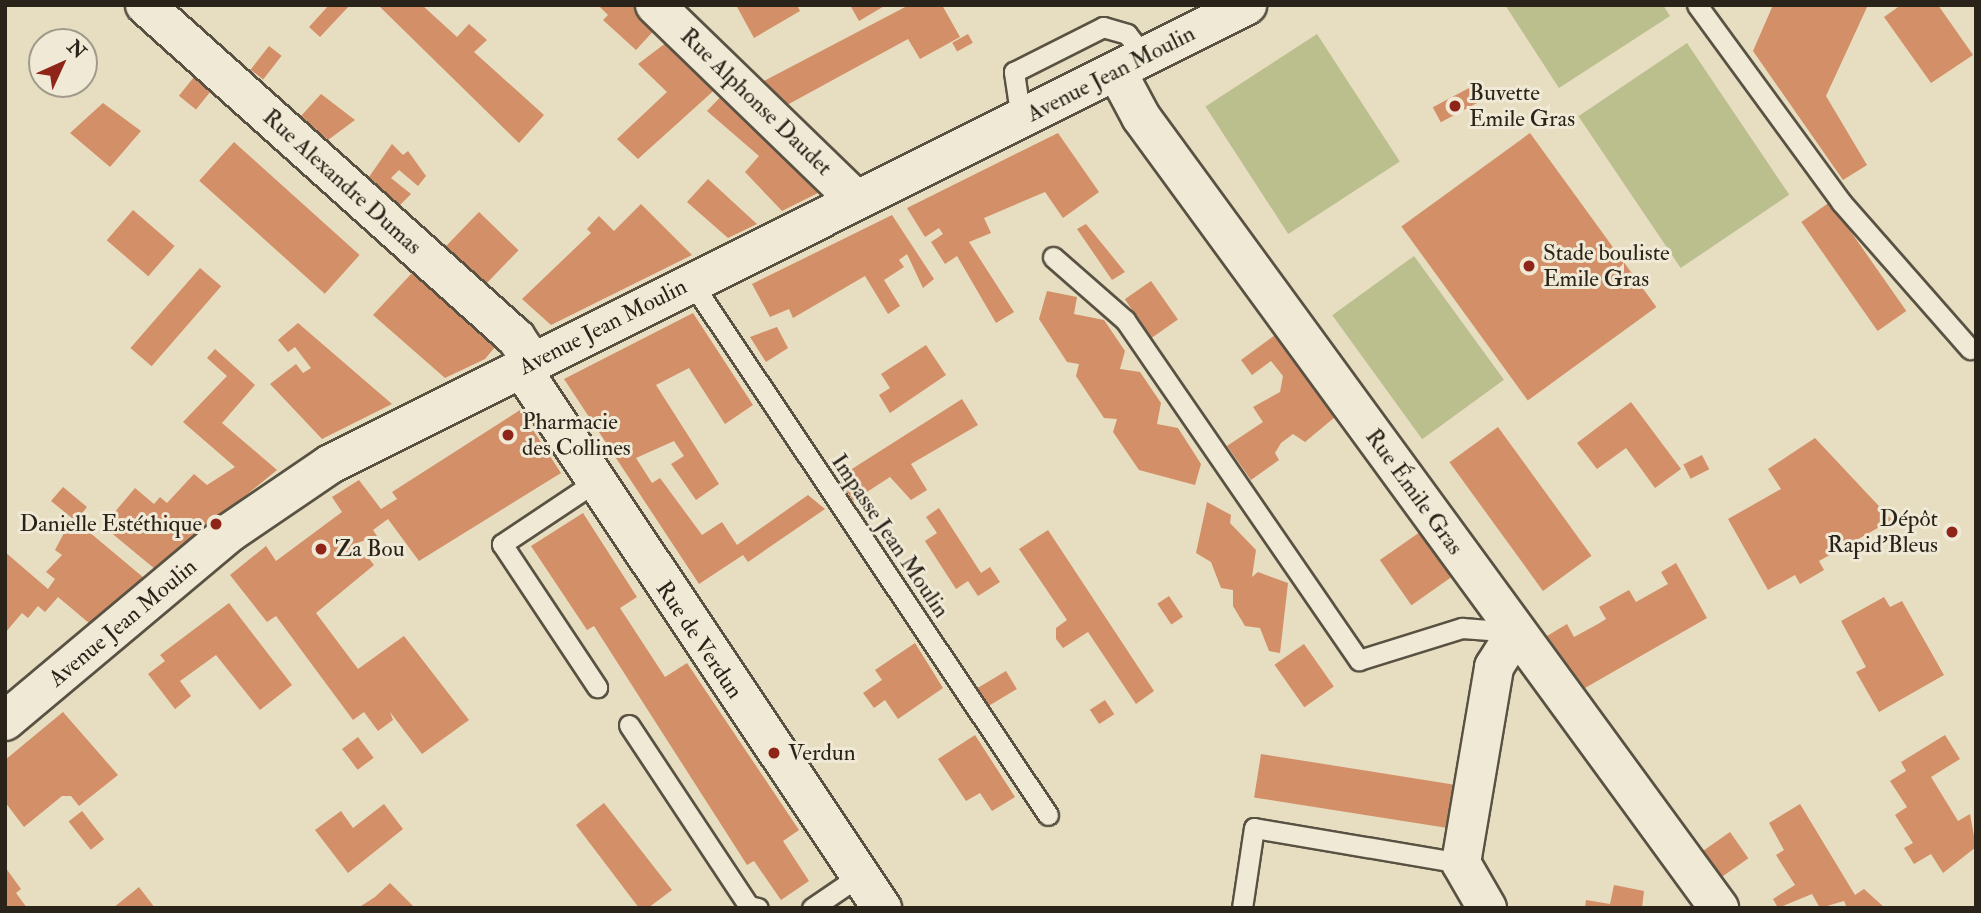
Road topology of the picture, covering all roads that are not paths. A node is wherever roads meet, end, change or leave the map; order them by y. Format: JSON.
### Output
{"nodes":[{"id":1,"x":145,"y":5,"type":"edge"},
{"id":2,"x":655,"y":5,"type":"edge"},
{"id":3,"x":1247,"y":5,"type":"edge"},
{"id":4,"x":1697,"y":5,"type":"edge"},
{"id":5,"x":1131,"y":64,"type":"junction"},
{"id":6,"x":856,"y":200,"type":"junction"},
{"id":7,"x":1053,"y":257,"type":"dead end"},
{"id":8,"x":692,"y":283,"type":"junction"},
{"id":9,"x":1970,"y":349,"type":"dead end"},
{"id":10,"x":527,"y":365,"type":"junction"},
{"id":11,"x":595,"y":482,"type":"junction"},
{"id":12,"x":1516,"y":632,"type":"junction"},
{"id":13,"x":597,"y":687,"type":"dead end"},
{"id":14,"x":5,"y":721,"type":"edge"},
{"id":15,"x":629,"y":725,"type":"dead end"},
{"id":16,"x":1048,"y":815,"type":"dead end"},
{"id":17,"x":1461,"y":863,"type":"junction"},
{"id":18,"x":859,"y":876,"type":"junction"},
{"id":19,"x":758,"y":908,"type":"edge"},
{"id":20,"x":812,"y":908,"type":"edge"},
{"id":21,"x":882,"y":908,"type":"edge"},
{"id":22,"x":1242,"y":908,"type":"edge"},
{"id":23,"x":1487,"y":908,"type":"edge"},
{"id":24,"x":1719,"y":908,"type":"edge"}],
"edges":[{"from":1,"to":10,"type":"street","name":"Rue Alexandre Dumas"},
{"from":2,"to":6,"type":"street","name":"Rue Alphonse Daudet"},
{"from":3,"to":5,"type":"street","name":"Avenue Jean Moulin"},
{"from":4,"to":9,"type":"lane"},
{"from":5,"to":6,"type":"street","name":"Avenue Jean Moulin"},
{"from":5,"to":12,"type":"street","name":"Rue Émile Gras"},
{"from":6,"to":8,"type":"street","name":"Avenue Jean Moulin"},
{"from":7,"to":12,"type":"lane"},
{"from":8,"to":10,"type":"street","name":"Avenue Jean Moulin"},
{"from":8,"to":16,"type":"lane","name":"Impasse Jean Moulin"},
{"from":10,"to":11,"type":"street","name":"Rue de Verdun"},
{"from":10,"to":14,"type":"street","name":"Avenue Jean Moulin"},
{"from":11,"to":13,"type":"lane"},
{"from":11,"to":18,"type":"street","name":"Rue de Verdun"},
{"from":12,"to":17,"type":"street"},
{"from":12,"to":24,"type":"street","name":"Rue Émile Gras"},
{"from":15,"to":19,"type":"lane"},
{"from":17,"to":22,"type":"lane"},
{"from":17,"to":23,"type":"street"},
{"from":18,"to":20,"type":"lane"},
{"from":18,"to":21,"type":"street","name":"Rue de Verdun"}]}
